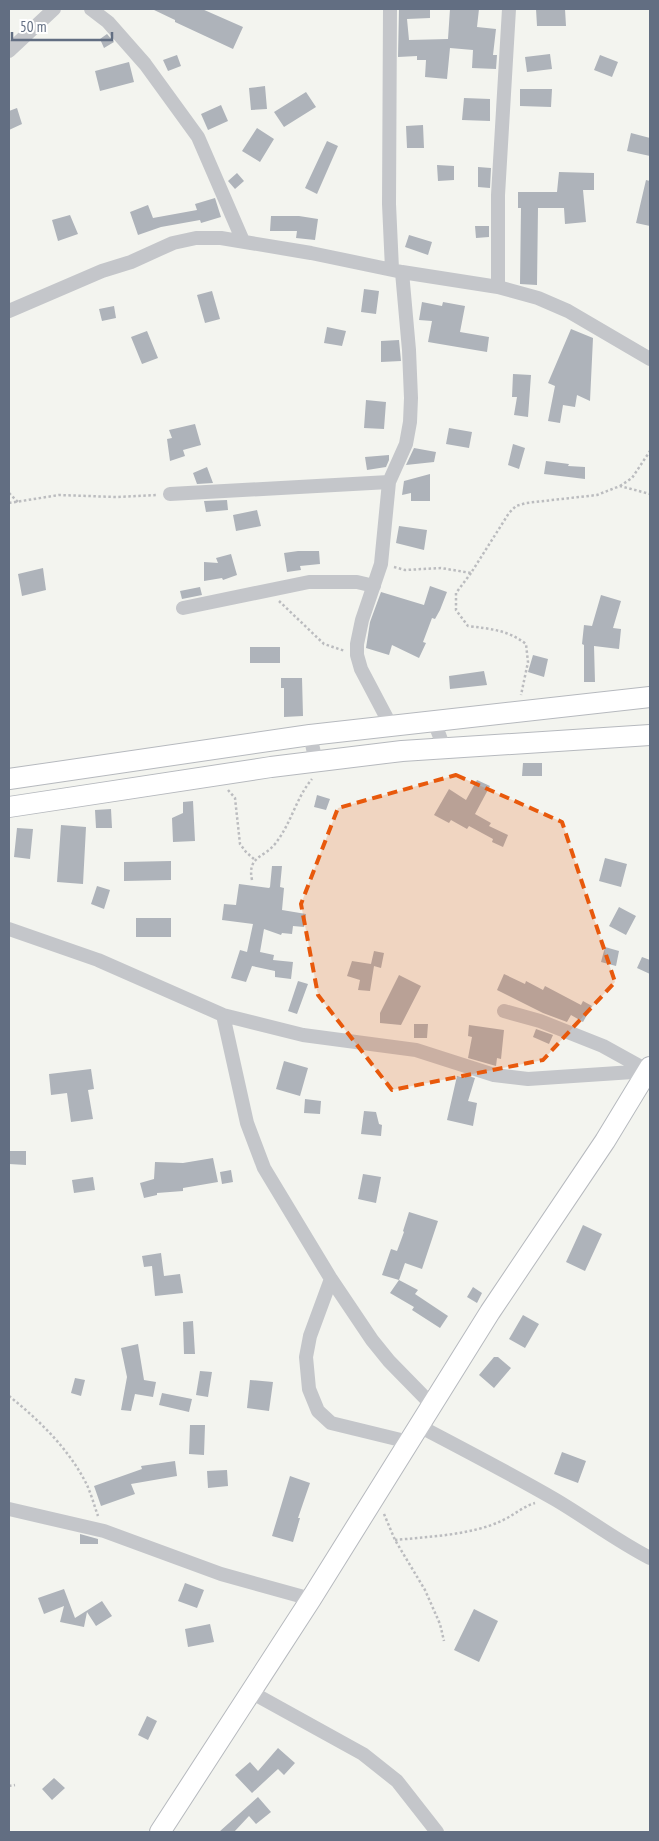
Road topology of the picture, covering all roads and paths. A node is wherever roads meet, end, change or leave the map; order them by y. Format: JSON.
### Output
{"nodes":[{"id":1,"x":54,"y":9,"type":"edge"},
{"id":2,"x":91,"y":9,"type":"edge"},
{"id":3,"x":390,"y":9,"type":"edge"},
{"id":4,"x":509,"y":9,"type":"edge"},
{"id":5,"x":9,"y":51,"type":"edge"},
{"id":6,"x":243,"y":241,"type":"junction"},
{"id":7,"x":397,"y":270,"type":"junction"},
{"id":8,"x":498,"y":288,"type":"junction"},
{"id":9,"x":9,"y":311,"type":"edge"},
{"id":10,"x":650,"y":359,"type":"edge"},
{"id":11,"x":650,"y":451,"type":"edge"},
{"id":12,"x":389,"y":482,"type":"junction"},
{"id":13,"x":620,"y":486,"type":"junction"},
{"id":14,"x":9,"y":493,"type":"edge"},
{"id":15,"x":170,"y":494,"type":"joint"},
{"id":16,"x":650,"y":494,"type":"edge"},
{"id":17,"x":18,"y":502,"type":"junction"},
{"id":18,"x":9,"y":503,"type":"edge"},
{"id":19,"x":381,"y":564,"type":"junction"},
{"id":20,"x":472,"y":573,"type":"junction"},
{"id":21,"x":374,"y":586,"type":"junction"},
{"id":22,"x":270,"y":590,"type":"junction"},
{"id":23,"x":183,"y":608,"type":"dead end"},
{"id":24,"x":357,"y":655,"type":"junction"},
{"id":25,"x":650,"y":697,"type":"edge"},
{"id":26,"x":517,"y":712,"type":"junction"},
{"id":27,"x":434,"y":721,"type":"junction"},
{"id":28,"x":391,"y":726,"type":"junction"},
{"id":29,"x":310,"y":735,"type":"junction"},
{"id":30,"x":650,"y":735,"type":"edge"},
{"id":31,"x":444,"y":748,"type":"junction"},
{"id":32,"x":324,"y":761,"type":"junction"},
{"id":33,"x":9,"y":780,"type":"edge"},
{"id":34,"x":227,"y":788,"type":"dead end"},
{"id":35,"x":9,"y":807,"type":"edge"},
{"id":36,"x":255,"y":860,"type":"junction"},
{"id":37,"x":252,"y":880,"type":"dead end"},
{"id":38,"x":9,"y":929,"type":"edge"},
{"id":39,"x":504,"y":1011,"type":"dead end"},
{"id":40,"x":222,"y":1015,"type":"junction"},
{"id":41,"x":650,"y":1070,"type":"edge"},
{"id":42,"x":331,"y":1279,"type":"junction"},
{"id":43,"x":9,"y":1396,"type":"edge"},
{"id":44,"x":432,"y":1404,"type":"junction"},
{"id":45,"x":414,"y":1434,"type":"junction"},
{"id":46,"x":379,"y":1488,"type":"junction"},
{"id":47,"x":558,"y":1502,"type":"junction"},
{"id":48,"x":9,"y":1509,"type":"edge"},
{"id":49,"x":104,"y":1531,"type":"junction"},
{"id":50,"x":394,"y":1540,"type":"junction"},
{"id":51,"x":650,"y":1558,"type":"edge"},
{"id":52,"x":311,"y":1599,"type":"junction"},
{"id":53,"x":444,"y":1641,"type":"dead end"},
{"id":54,"x":251,"y":1692,"type":"junction"},
{"id":55,"x":15,"y":1785,"type":"dead end"},
{"id":56,"x":9,"y":1786,"type":"edge"},
{"id":57,"x":160,"y":1832,"type":"edge"},
{"id":58,"x":437,"y":1832,"type":"edge"}],
"edges":[{"from":1,"to":5,"type":"street"},
{"from":2,"to":6,"type":"street"},
{"from":3,"to":7,"type":"street"},
{"from":4,"to":8,"type":"street"},
{"from":6,"to":7,"type":"street"},
{"from":6,"to":9,"type":"street"},
{"from":7,"to":8,"type":"street"},
{"from":7,"to":12,"type":"street"},
{"from":8,"to":10,"type":"street"},
{"from":11,"to":13,"type":"path"},
{"from":12,"to":15,"type":"street"},
{"from":12,"to":19,"type":"street"},
{"from":13,"to":16,"type":"path"},
{"from":13,"to":20,"type":"path"},
{"from":14,"to":17,"type":"path"},
{"from":15,"to":17,"type":"path"},
{"from":17,"to":18,"type":"path"},
{"from":19,"to":20,"type":"path"},
{"from":19,"to":21,"type":"street"},
{"from":20,"to":26,"type":"path"},
{"from":21,"to":22,"type":"street"},
{"from":21,"to":24,"type":"street"},
{"from":22,"to":23,"type":"street"},
{"from":22,"to":24,"type":"path"},
{"from":24,"to":28,"type":"street"},
{"from":25,"to":26,"type":"main road"},
{"from":26,"to":27,"type":"main road"},
{"from":27,"to":28,"type":"main road"},
{"from":27,"to":31,"type":"street"},
{"from":28,"to":29,"type":"main road"},
{"from":29,"to":32,"type":"street"},
{"from":29,"to":33,"type":"main road"},
{"from":30,"to":31,"type":"main road"},
{"from":31,"to":32,"type":"main road"},
{"from":32,"to":35,"type":"main road"},
{"from":32,"to":36,"type":"path"},
{"from":34,"to":36,"type":"path"},
{"from":36,"to":37,"type":"path"},
{"from":38,"to":40,"type":"street"},
{"from":39,"to":41,"type":"street"},
{"from":40,"to":41,"type":"street"},
{"from":40,"to":42,"type":"street"},
{"from":41,"to":44,"type":"main road"},
{"from":42,"to":44,"type":"street"},
{"from":42,"to":45,"type":"street"},
{"from":43,"to":49,"type":"path"},
{"from":44,"to":45,"type":"main road"},
{"from":45,"to":46,"type":"main road"},
{"from":45,"to":47,"type":"street"},
{"from":46,"to":50,"type":"path"},
{"from":46,"to":52,"type":"main road"},
{"from":47,"to":50,"type":"path"},
{"from":47,"to":51,"type":"street"},
{"from":48,"to":49,"type":"street"},
{"from":49,"to":52,"type":"street"},
{"from":50,"to":53,"type":"path"},
{"from":52,"to":54,"type":"main road"},
{"from":54,"to":57,"type":"main road"},
{"from":54,"to":58,"type":"street"},
{"from":55,"to":56,"type":"path"}]}
